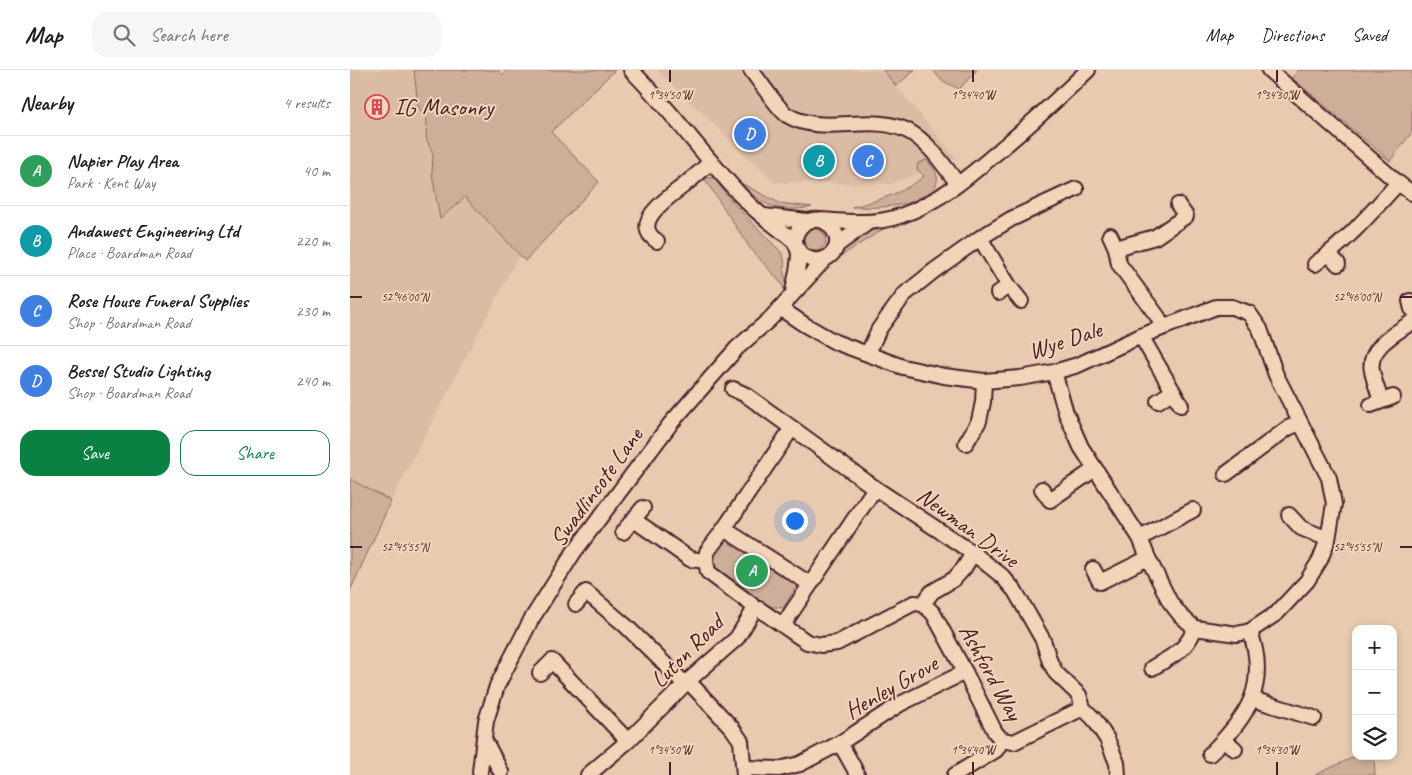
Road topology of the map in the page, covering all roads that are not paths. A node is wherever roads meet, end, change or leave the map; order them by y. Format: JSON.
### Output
{"nodes":[{"id":1,"x":631,"y":70,"type":"edge"},
{"id":2,"x":751,"y":70,"type":"edge"},
{"id":3,"x":1088,"y":70,"type":"edge"},
{"id":4,"x":1269,"y":70,"type":"edge"},
{"id":5,"x":710,"y":162,"type":"junction"},
{"id":6,"x":1398,"y":183,"type":"junction"},
{"id":7,"x":958,"y":184,"type":"junction"},
{"id":8,"x":1076,"y":189,"type":"dead end"},
{"id":9,"x":1412,"y":193,"type":"edge"},
{"id":10,"x":1178,"y":205,"type":"dead end"},
{"id":11,"x":764,"y":216,"type":"junction"},
{"id":12,"x":814,"y":221,"type":"junction"},
{"id":13,"x":866,"y":224,"type":"junction"},
{"id":14,"x":980,"y":238,"type":"junction"},
{"id":15,"x":657,"y":241,"type":"dead end"},
{"id":16,"x":837,"y":245,"type":"junction"},
{"id":17,"x":797,"y":247,"type":"junction"},
{"id":18,"x":824,"y":260,"type":"junction"},
{"id":19,"x":1315,"y":264,"type":"dead end"},
{"id":20,"x":793,"y":292,"type":"junction"},
{"id":21,"x":1021,"y":300,"type":"dead end"},
{"id":22,"x":780,"y":308,"type":"junction"},
{"id":23,"x":1412,"y":322,"type":"edge"},
{"id":24,"x":1162,"y":327,"type":"junction"},
{"id":25,"x":1141,"y":336,"type":"junction"},
{"id":26,"x":868,"y":353,"type":"junction"},
{"id":27,"x":1054,"y":372,"type":"junction"},
{"id":28,"x":984,"y":381,"type":"junction"},
{"id":29,"x":733,"y":389,"type":"dead end"},
{"id":30,"x":1172,"y":392,"type":"junction"},
{"id":31,"x":1158,"y":401,"type":"dead end"},
{"id":32,"x":1382,"y":401,"type":"dead end"},
{"id":33,"x":1181,"y":405,"type":"dead end"},
{"id":34,"x":1300,"y":422,"type":"junction"},
{"id":35,"x":792,"y":428,"type":"junction"},
{"id":36,"x":966,"y":443,"type":"dead end"},
{"id":37,"x":1095,"y":469,"type":"junction"},
{"id":38,"x":1226,"y":474,"type":"dead end"},
{"id":39,"x":876,"y":488,"type":"junction"},
{"id":40,"x":1042,"y":489,"type":"dead end"},
{"id":41,"x":643,"y":508,"type":"dead end"},
{"id":42,"x":1193,"y":510,"type":"dead end"},
{"id":43,"x":1288,"y":515,"type":"dead end"},
{"id":44,"x":634,"y":520,"type":"junction"},
{"id":45,"x":724,"y":529,"type":"junction"},
{"id":46,"x":623,"y":532,"type":"dead end"},
{"id":47,"x":1140,"y":538,"type":"junction"},
{"id":48,"x":1328,"y":539,"type":"junction"},
{"id":49,"x":973,"y":554,"type":"junction"},
{"id":50,"x":1148,"y":558,"type":"junction"},
{"id":51,"x":706,"y":560,"type":"junction"},
{"id":52,"x":1093,"y":569,"type":"dead end"},
{"id":53,"x":810,"y":584,"type":"junction"},
{"id":54,"x":576,"y":604,"type":"dead end"},
{"id":55,"x":923,"y":604,"type":"junction"},
{"id":56,"x":754,"y":610,"type":"junction"},
{"id":57,"x":783,"y":625,"type":"junction"},
{"id":58,"x":1195,"y":628,"type":"junction"},
{"id":59,"x":1250,"y":631,"type":"junction"},
{"id":60,"x":1152,"y":668,"type":"dead end"},
{"id":61,"x":965,"y":672,"type":"junction"},
{"id":62,"x":540,"y":673,"type":"dead end"},
{"id":63,"x":686,"y":683,"type":"junction"},
{"id":64,"x":1252,"y":698,"type":"junction"},
{"id":65,"x":1083,"y":708,"type":"junction"},
{"id":66,"x":1314,"y":718,"type":"dead end"},
{"id":67,"x":485,"y":740,"type":"junction"},
{"id":68,"x":1002,"y":740,"type":"junction"},
{"id":69,"x":628,"y":741,"type":"junction"},
{"id":70,"x":840,"y":743,"type":"junction"},
{"id":71,"x":1210,"y":754,"type":"dead end"},
{"id":72,"x":744,"y":771,"type":"edge"},
{"id":73,"x":478,"y":773,"type":"edge"},
{"id":74,"x":502,"y":774,"type":"edge"},
{"id":75,"x":962,"y":774,"type":"edge"},
{"id":76,"x":588,"y":775,"type":"edge"},
{"id":77,"x":857,"y":775,"type":"edge"},
{"id":78,"x":1118,"y":775,"type":"edge"}],
"edges":[{"from":1,"to":5,"type":"street"},
{"from":2,"to":7,"type":"street"},
{"from":3,"to":7,"type":"street"},
{"from":4,"to":6,"type":"street"},
{"from":5,"to":11,"type":"street"},
{"from":5,"to":15,"type":"street"},
{"from":6,"to":9,"type":"street"},
{"from":6,"to":19,"type":"street"},
{"from":7,"to":13,"type":"street"},
{"from":8,"to":14,"type":"street"},
{"from":10,"to":24,"type":"street"},
{"from":11,"to":12,"type":"street"},
{"from":11,"to":17,"type":"street"},
{"from":12,"to":13,"type":"street"},
{"from":12,"to":16,"type":"street"},
{"from":12,"to":17,"type":"street"},
{"from":13,"to":16,"type":"street"},
{"from":14,"to":21,"type":"street"},
{"from":14,"to":26,"type":"street"},
{"from":16,"to":18,"type":"street"},
{"from":17,"to":18,"type":"street"},
{"from":17,"to":20,"type":"street"},
{"from":18,"to":20,"type":"street","name":"Swadlincote Lane"},
{"from":20,"to":22,"type":"street","name":"Swadlincote Lane"},
{"from":22,"to":26,"type":"street","name":"Wye Dale"},
{"from":22,"to":67,"type":"street","name":"Swadlincote Lane"},
{"from":23,"to":32,"type":"street"},
{"from":24,"to":25,"type":"street","name":"Wye Dale"},
{"from":24,"to":34,"type":"street","name":"Wye Dale"},
{"from":25,"to":27,"type":"street","name":"Wye Dale"},
{"from":25,"to":30,"type":"street"},
{"from":26,"to":28,"type":"street","name":"Wye Dale"},
{"from":27,"to":28,"type":"street","name":"Wye Dale"},
{"from":27,"to":37,"type":"street"},
{"from":28,"to":36,"type":"street"},
{"from":29,"to":35,"type":"street","name":"Newman Drive"},
{"from":30,"to":31,"type":"street"},
{"from":30,"to":33,"type":"street"},
{"from":34,"to":38,"type":"street"},
{"from":34,"to":48,"type":"street","name":"Wye Dale"},
{"from":35,"to":39,"type":"street","name":"Newman Drive"},
{"from":35,"to":45,"type":"street"},
{"from":37,"to":40,"type":"street"},
{"from":37,"to":47,"type":"street"},
{"from":39,"to":49,"type":"street","name":"Newman Drive"},
{"from":39,"to":53,"type":"street"},
{"from":41,"to":44,"type":"street"},
{"from":42,"to":47,"type":"street"},
{"from":43,"to":48,"type":"street"},
{"from":44,"to":46,"type":"street"},
{"from":44,"to":51,"type":"street"},
{"from":45,"to":51,"type":"street"},
{"from":45,"to":53,"type":"street"},
{"from":47,"to":50,"type":"street"},
{"from":48,"to":59,"type":"street","name":"Wye Dale"},
{"from":49,"to":55,"type":"street","name":"Luton Road"},
{"from":49,"to":65,"type":"street","name":"Newman Drive"},
{"from":50,"to":52,"type":"street"},
{"from":50,"to":58,"type":"street"},
{"from":51,"to":56,"type":"street"},
{"from":53,"to":57,"type":"street"},
{"from":54,"to":63,"type":"street"},
{"from":55,"to":57,"type":"street","name":"Luton Road"},
{"from":55,"to":61,"type":"street","name":"Ashford Way"},
{"from":56,"to":57,"type":"street","name":"Luton Road"},
{"from":56,"to":63,"type":"street","name":"Luton Road"},
{"from":58,"to":59,"type":"street"},
{"from":58,"to":60,"type":"street"},
{"from":59,"to":64,"type":"street"},
{"from":61,"to":68,"type":"street","name":"Ashford Way"},
{"from":61,"to":70,"type":"street","name":"Henley Grove"},
{"from":62,"to":69,"type":"street"},
{"from":63,"to":69,"type":"street","name":"Luton Road"},
{"from":63,"to":72,"type":"street"},
{"from":64,"to":66,"type":"street"},
{"from":64,"to":71,"type":"street"},
{"from":65,"to":68,"type":"street","name":"Ashford Way"},
{"from":65,"to":78,"type":"street","name":"Newman Drive"},
{"from":67,"to":73,"type":"street","name":"Swadlincote Lane"},
{"from":67,"to":74,"type":"street"},
{"from":68,"to":75,"type":"street"},
{"from":69,"to":76,"type":"street","name":"Luton Road"},
{"from":70,"to":72,"type":"street","name":"Henley Grove"},
{"from":70,"to":77,"type":"street"},
{"from":73,"to":74,"type":"street"}]}
